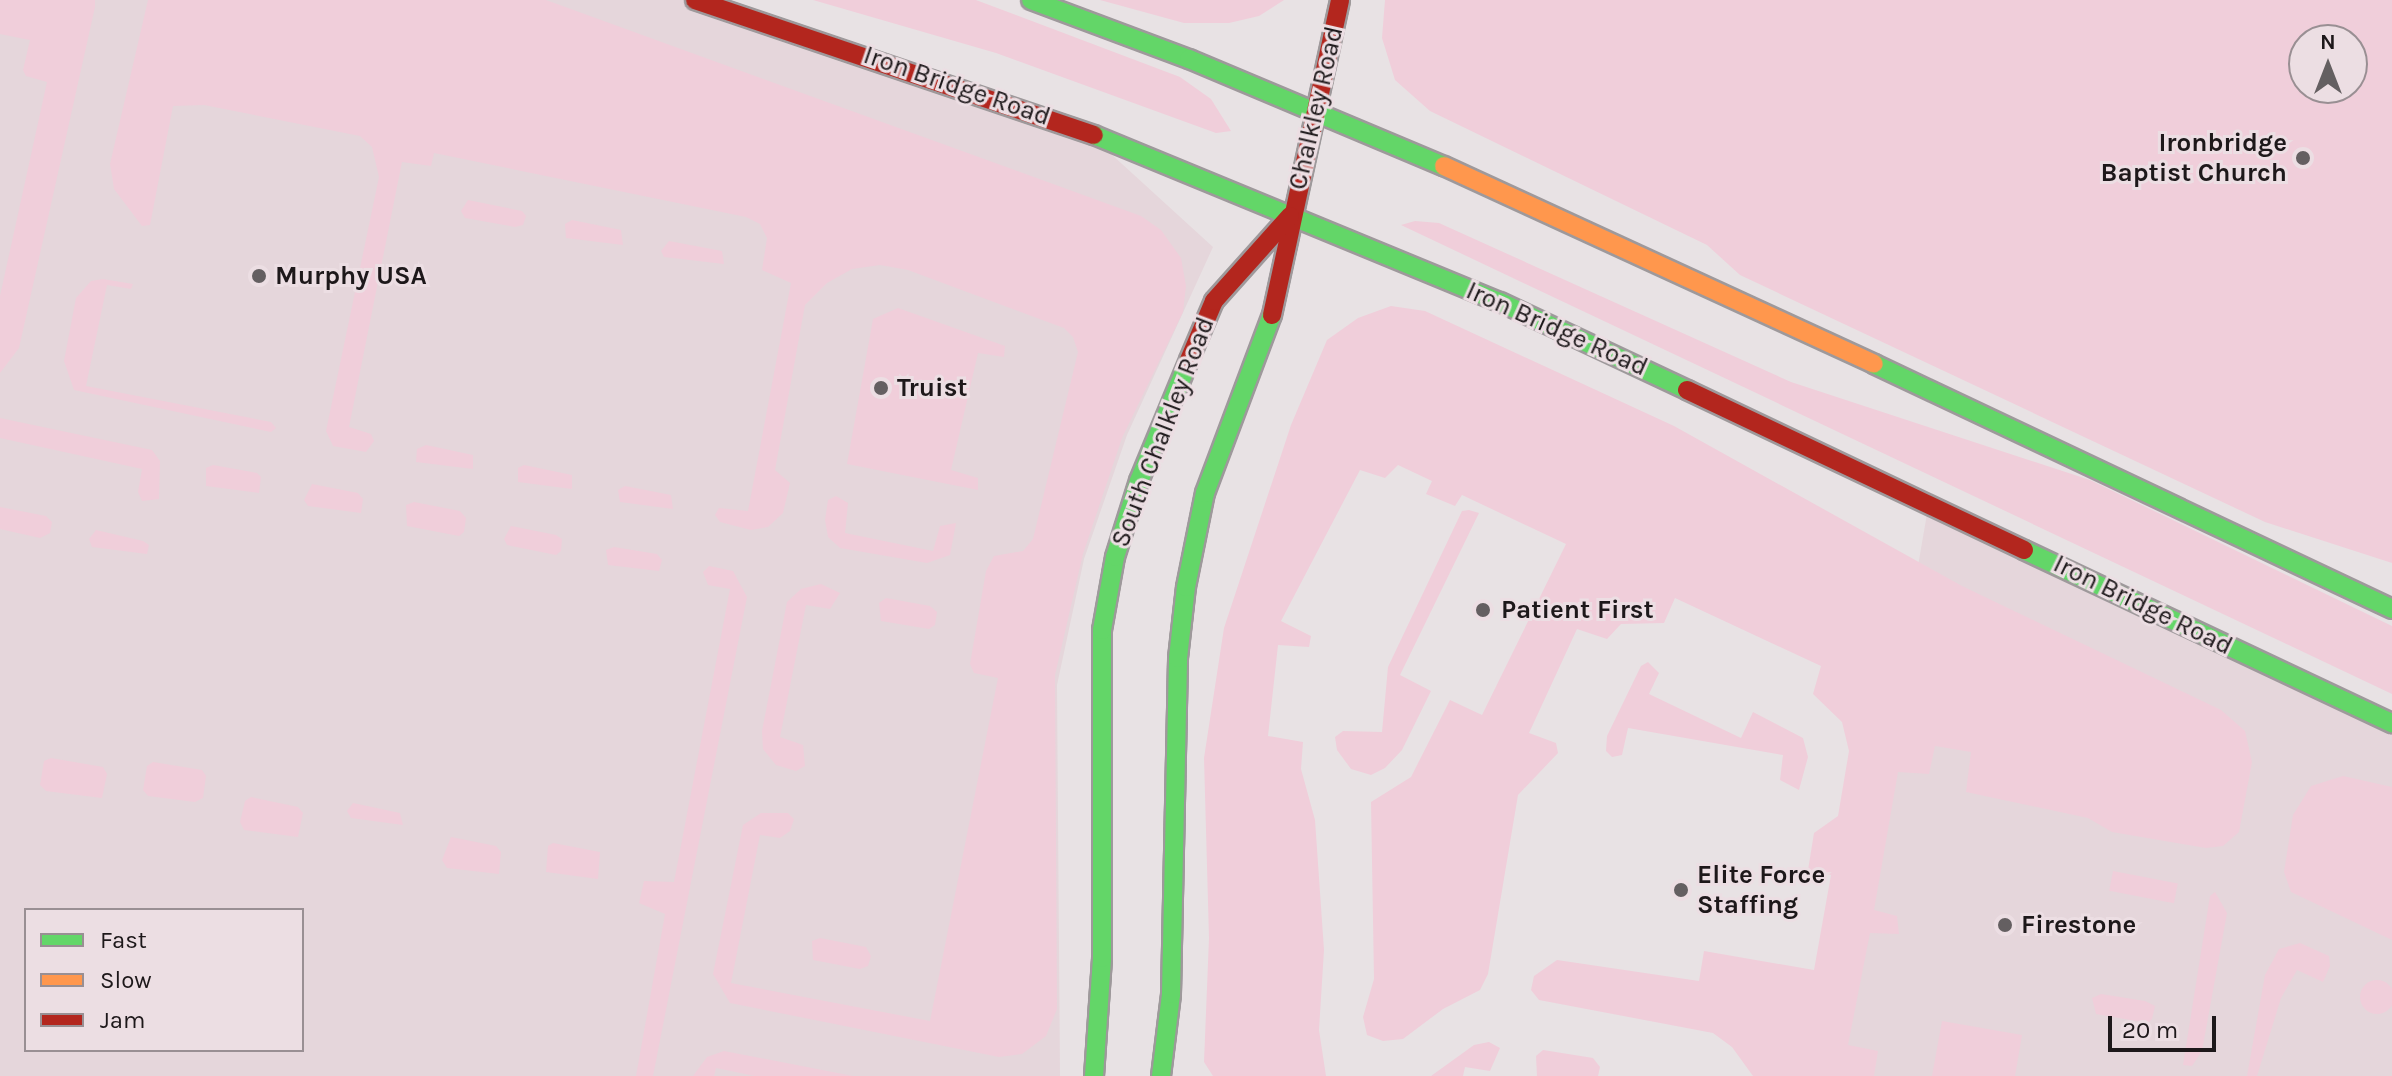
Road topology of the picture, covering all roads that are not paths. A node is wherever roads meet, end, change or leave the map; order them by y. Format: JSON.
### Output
{"nodes":[{"id":1,"x":695,"y":0,"type":"edge"},
{"id":2,"x":1031,"y":0,"type":"edge"},
{"id":3,"x":1340,"y":0,"type":"edge"},
{"id":4,"x":1318,"y":111,"type":"junction"},
{"id":5,"x":1291,"y":215,"type":"junction"},
{"id":6,"x":2392,"y":609,"type":"edge"},
{"id":7,"x":2392,"y":723,"type":"edge"},
{"id":8,"x":1094,"y":1076,"type":"edge"},
{"id":9,"x":1161,"y":1076,"type":"edge"}],
"edges":[{"from":1,"to":5,"type":"main road","name":"Iron Bridge Road"},
{"from":2,"to":4,"type":"main road"},
{"from":3,"to":4,"type":"main road","name":"Chalkley Road"},
{"from":4,"to":5,"type":"main road","name":"Chalkley Road"},
{"from":4,"to":6,"type":"main road"},
{"from":5,"to":7,"type":"main road","name":"Iron Bridge Road"},
{"from":5,"to":8,"type":"main road","name":"South Chalkley Road"},
{"from":5,"to":9,"type":"main road"}]}
